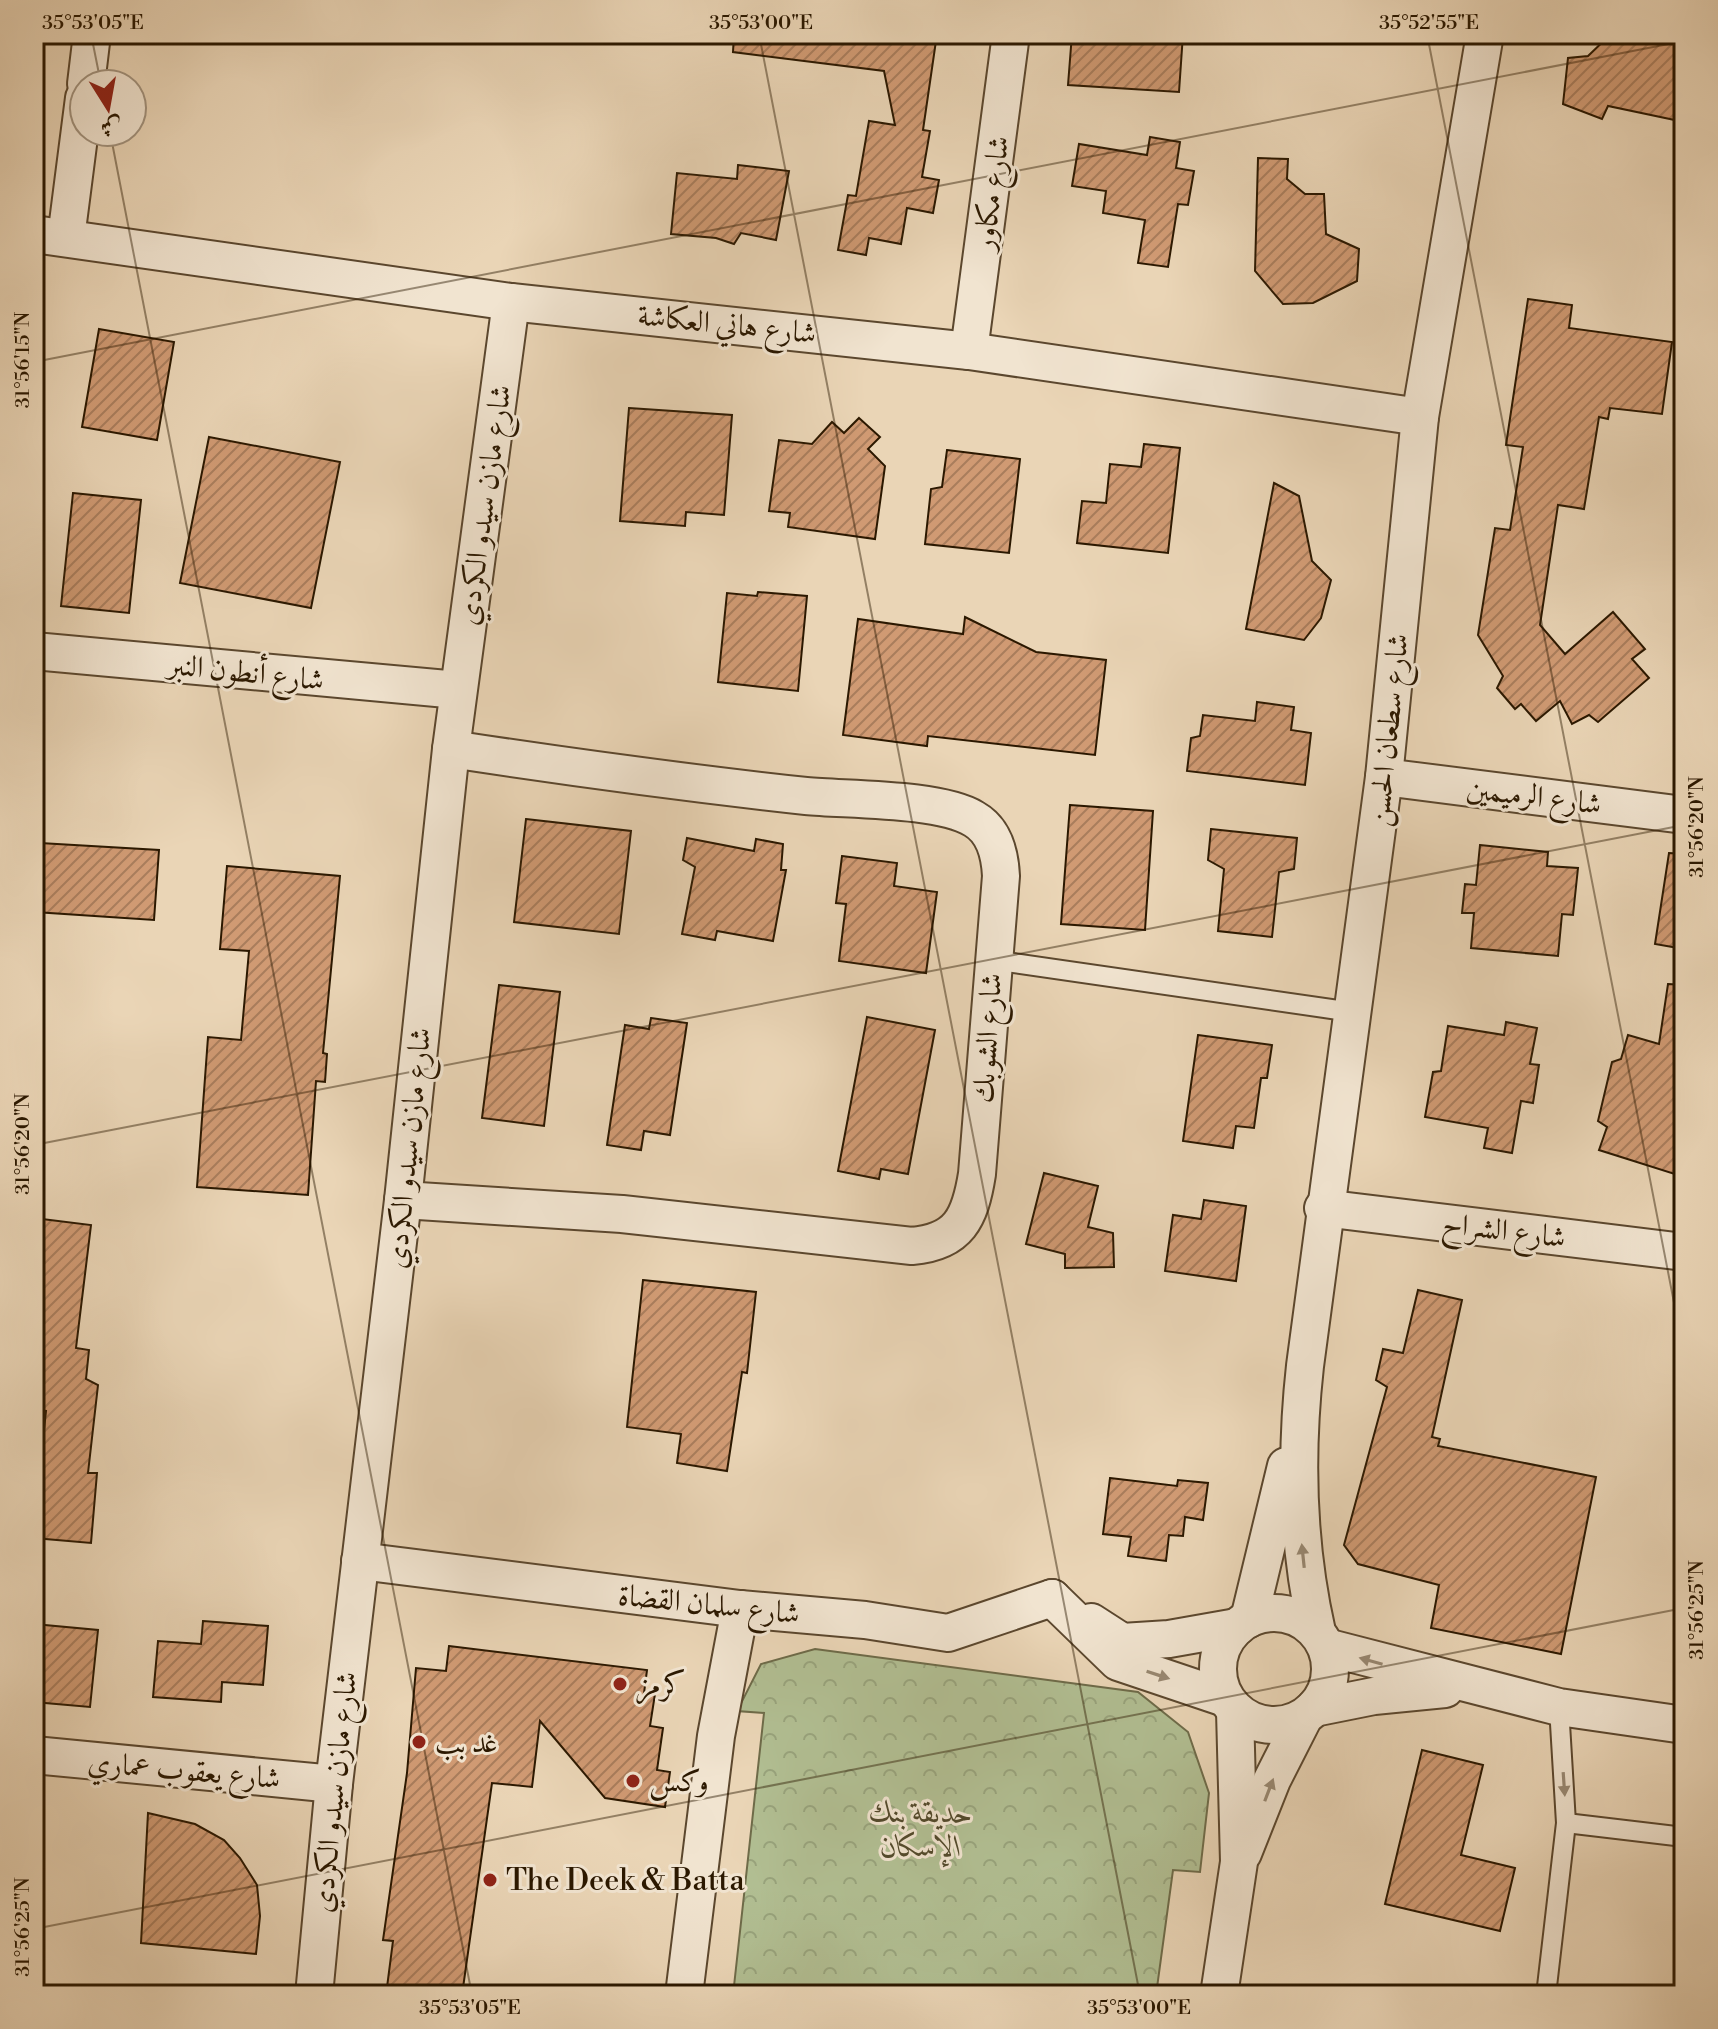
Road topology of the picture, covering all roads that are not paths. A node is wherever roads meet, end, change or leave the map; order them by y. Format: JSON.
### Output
{"nodes":[{"id":1,"x":92,"y":34,"type":"edge"},
{"id":2,"x":1011,"y":34,"type":"edge"},
{"id":3,"x":1485,"y":34,"type":"edge"},
{"id":4,"x":88,"y":68,"type":"edge"},
{"id":5,"x":72,"y":148,"type":"edge"},
{"id":6,"x":50,"y":236,"type":"edge"},
{"id":7,"x":511,"y":302,"type":"junction"},
{"id":8,"x":969,"y":351,"type":"junction"},
{"id":9,"x":1420,"y":417,"type":"junction"},
{"id":10,"x":34,"y":651,"type":"edge"},
{"id":11,"x":458,"y":690,"type":"junction"},
{"id":12,"x":451,"y":749,"type":"junction"},
{"id":13,"x":1384,"y":777,"type":"junction"},
{"id":14,"x":1684,"y":815,"type":"edge"},
{"id":15,"x":993,"y":960,"type":"junction"},
{"id":16,"x":1352,"y":1012,"type":"junction"},
{"id":17,"x":403,"y":1200,"type":"junction"},
{"id":18,"x":1323,"y":1208,"type":"junction"},
{"id":19,"x":1684,"y":1252,"type":"edge"},
{"id":20,"x":1298,"y":1427,"type":"junction"},
{"id":21,"x":360,"y":1561,"type":"junction"},
{"id":22,"x":1052,"y":1598,"type":"junction"},
{"id":23,"x":740,"y":1609,"type":"junction"},
{"id":24,"x":1243,"y":1623,"type":"junction"},
{"id":25,"x":1322,"y":1640,"type":"junction"},
{"id":26,"x":1470,"y":1687,"type":"junction"},
{"id":27,"x":1230,"y":1704,"type":"junction"},
{"id":28,"x":1559,"y":1707,"type":"junction"},
{"id":29,"x":1309,"y":1713,"type":"junction"},
{"id":30,"x":1684,"y":1725,"type":"edge"},
{"id":31,"x":34,"y":1755,"type":"edge"},
{"id":32,"x":334,"y":1784,"type":"junction"},
{"id":33,"x":1566,"y":1823,"type":"junction"},
{"id":34,"x":1684,"y":1837,"type":"edge"},
{"id":35,"x":1239,"y":1862,"type":"junction"},
{"id":36,"x":314,"y":1995,"type":"edge"},
{"id":37,"x":684,"y":1995,"type":"edge"},
{"id":38,"x":1219,"y":1995,"type":"edge"},
{"id":39,"x":1546,"y":1995,"type":"edge"}],
"edges":[{"from":1,"to":4,"type":"street"},
{"from":2,"to":8,"type":"street","name":"شارع مكاور"},
{"from":3,"to":9,"type":"street","name":"شارع سطعان الحسن"},
{"from":5,"to":6,"type":"street"},
{"from":6,"to":7,"type":"street","name":"شارع هاني العكاشة"},
{"from":7,"to":8,"type":"street","name":"شارع هاني العكاشة"},
{"from":7,"to":11,"type":"street","name":"شارع مازن سيدو الكردي"},
{"from":8,"to":9,"type":"street","name":"شارع هاني العكاشة"},
{"from":9,"to":13,"type":"street","name":"شارع سطعان الحسن"},
{"from":10,"to":11,"type":"street","name":"شارع أنطون النبر"},
{"from":11,"to":12,"type":"street","name":"شارع مازن سيدو الكردي"},
{"from":12,"to":15,"type":"street","name":"شارع الشوبك"},
{"from":12,"to":17,"type":"street","name":"شارع مازن سيدو الكردي"},
{"from":13,"to":14,"type":"street","name":"شارع الرميمين"},
{"from":13,"to":16,"type":"street","name":"شارع سطعان الحسن"},
{"from":15,"to":16,"type":"lane"},
{"from":15,"to":17,"type":"street","name":"شارع الشوبك"},
{"from":16,"to":18,"type":"street","name":"شارع سطعان الحسن"},
{"from":17,"to":21,"type":"street","name":"شارع مازن سيدو الكردي"},
{"from":18,"to":19,"type":"street","name":"شارع الشراح"},
{"from":18,"to":20,"type":"street","name":"شارع سطعان الحسن"},
{"from":20,"to":24,"type":"street","name":"شارع سطعان الحسن"},
{"from":25,"to":20,"type":"street","name":"شارع سطعان الحسن","one_way":true},
{"from":21,"to":23,"type":"street","name":"شارع سلمان القضاة"},
{"from":21,"to":32,"type":"street","name":"شارع مازن سيدو الكردي"},
{"from":22,"to":23,"type":"street","name":"شارع سلمان القضاة"},
{"from":22,"to":24,"type":"street"},
{"from":22,"to":27,"type":"street","one_way":true},
{"from":23,"to":37,"type":"street"},
{"from":24,"to":25,"type":"street"},
{"from":24,"to":27,"type":"street"},
{"from":26,"to":25,"type":"street","one_way":true},
{"from":25,"to":29,"type":"street"},
{"from":26,"to":28,"type":"street"},
{"from":26,"to":29,"type":"street"},
{"from":27,"to":29,"type":"street"},
{"from":27,"to":35,"type":"street"},
{"from":28,"to":30,"type":"street"},
{"from":28,"to":33,"type":"lane","one_way":true},
{"from":35,"to":29,"type":"street","one_way":true},
{"from":31,"to":32,"type":"street","name":"شارع يعقوب عماري"},
{"from":32,"to":36,"type":"street","name":"شارع مازن سيدو الكردي"},
{"from":33,"to":34,"type":"lane"},
{"from":33,"to":39,"type":"lane"},
{"from":35,"to":38,"type":"street"}]}
